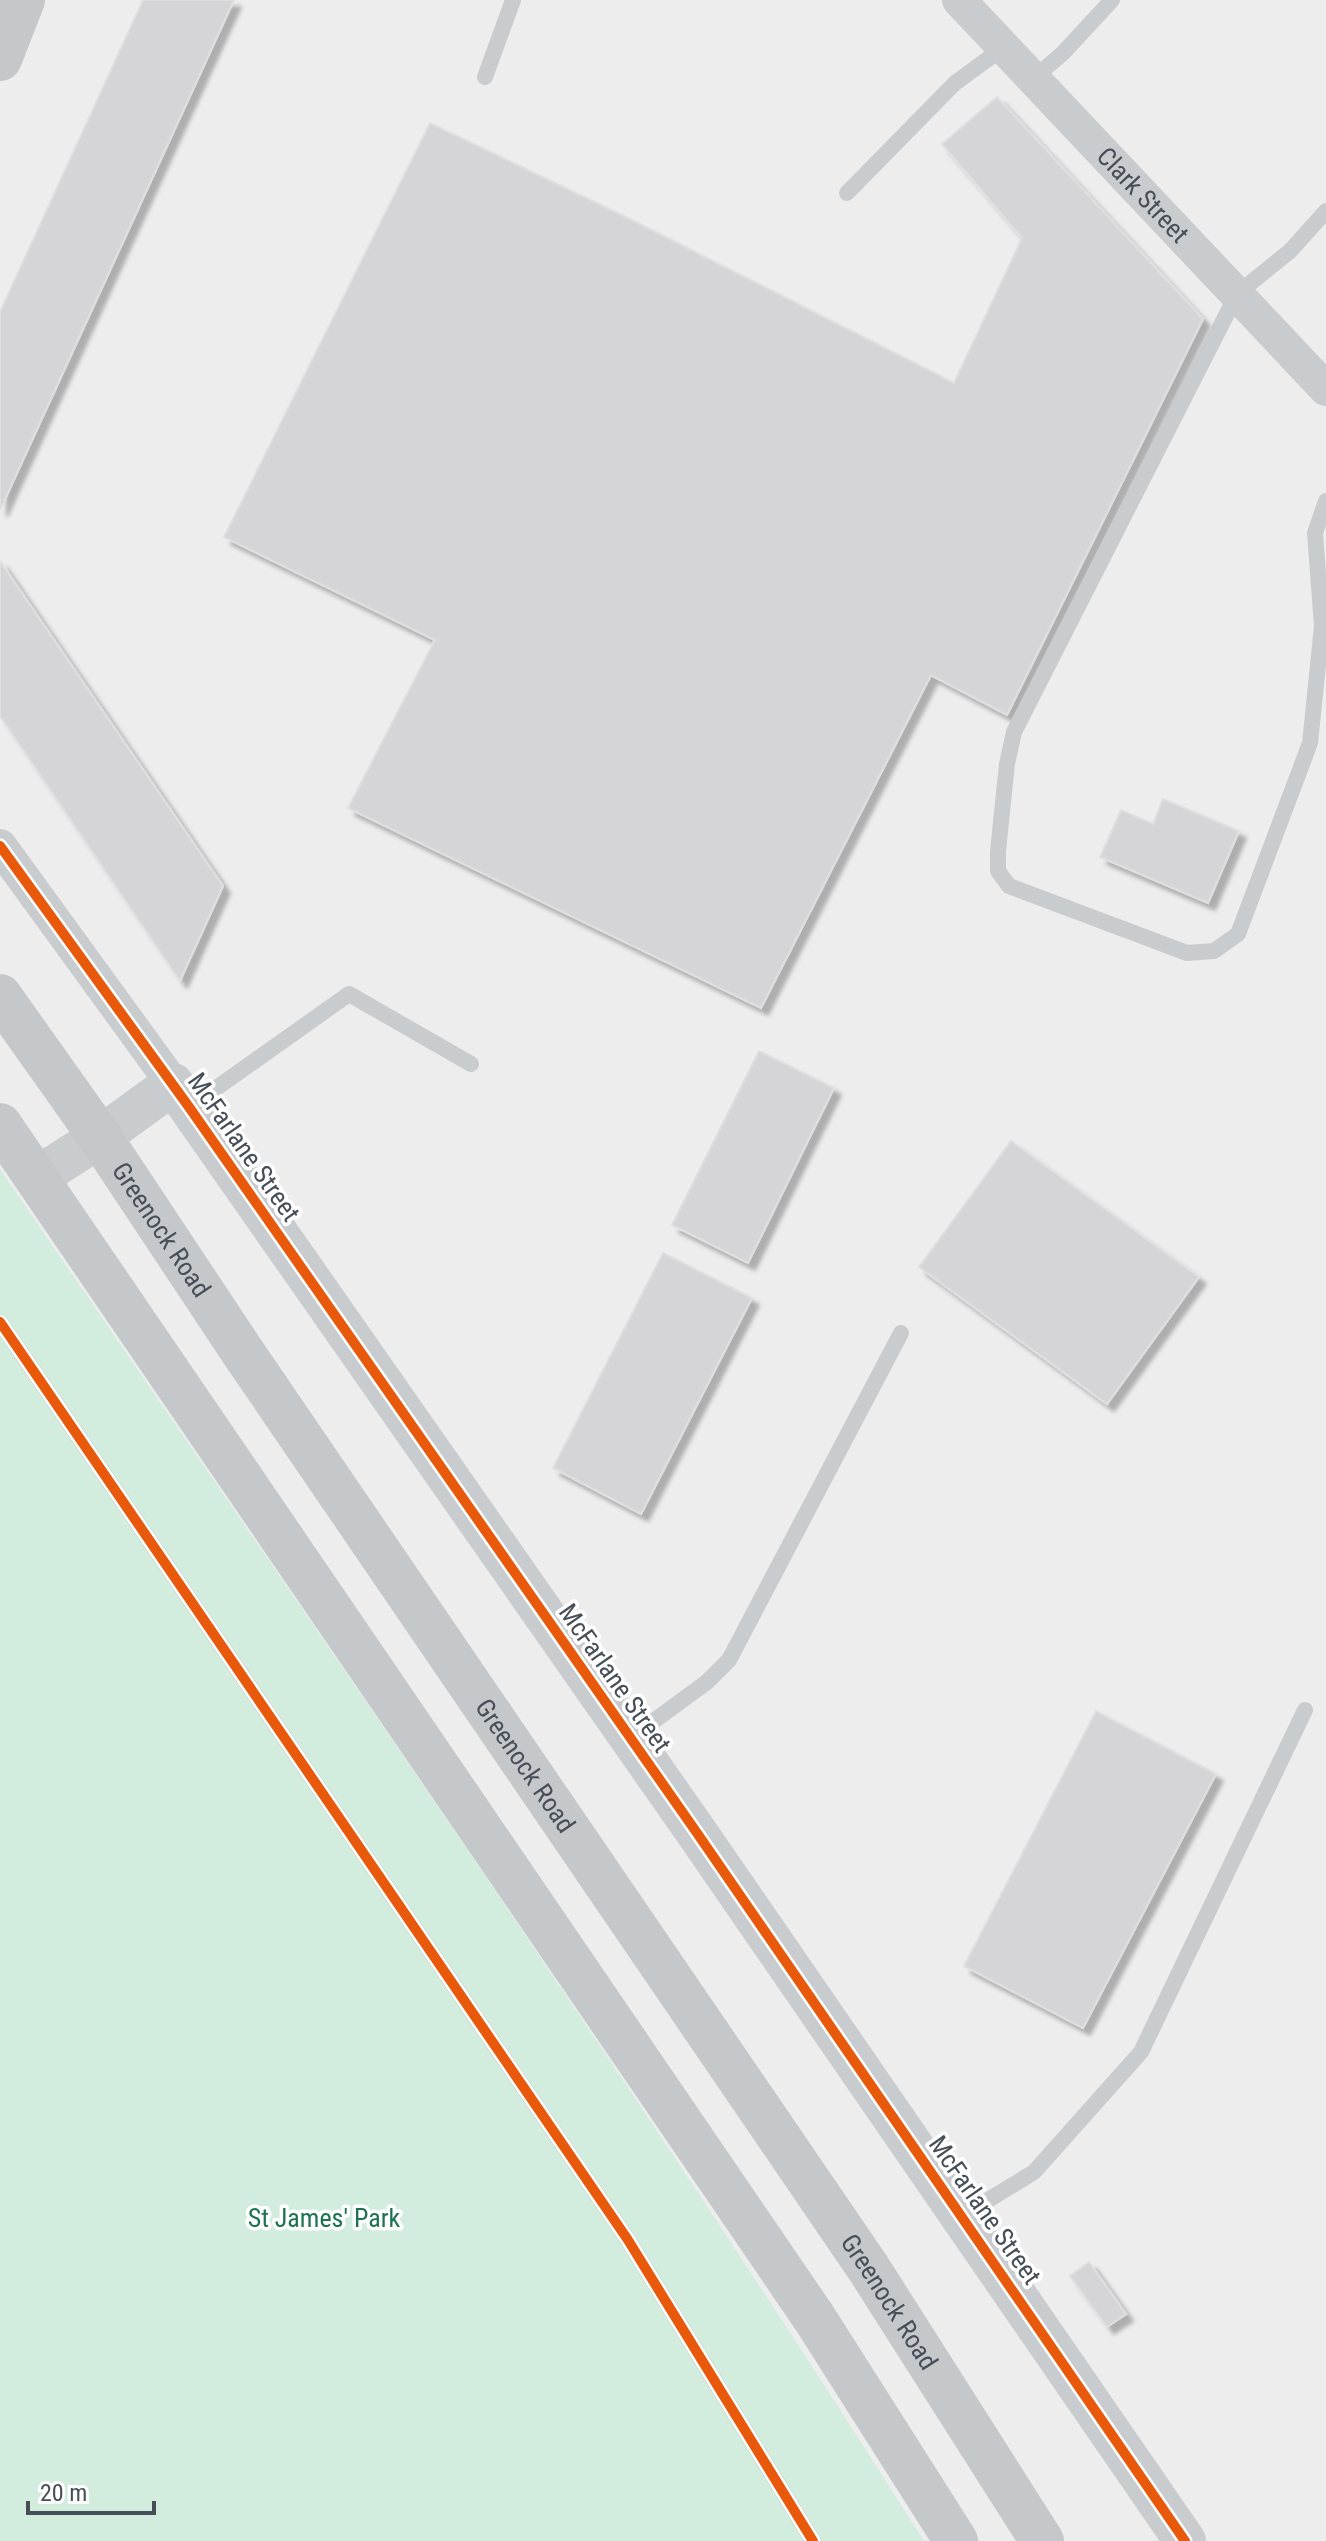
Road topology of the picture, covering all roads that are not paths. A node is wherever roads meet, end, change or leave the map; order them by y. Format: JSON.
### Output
{"nodes":[{"id":1,"x":20,"y":0,"type":"edge"},
{"id":2,"x":513,"y":0,"type":"edge"},
{"id":3,"x":959,"y":0,"type":"edge"},
{"id":4,"x":1112,"y":0,"type":"edge"},
{"id":5,"x":0,"y":34,"type":"edge"},
{"id":6,"x":1003,"y":48,"type":"junction"},
{"id":7,"x":0,"y":59,"type":"edge"},
{"id":8,"x":485,"y":77,"type":"dead end"},
{"id":9,"x":1033,"y":79,"type":"junction"},
{"id":10,"x":847,"y":193,"type":"dead end"},
{"id":11,"x":1326,"y":211,"type":"edge"},
{"id":12,"x":1237,"y":294,"type":"junction"},
{"id":13,"x":1326,"y":389,"type":"edge"},
{"id":14,"x":1326,"y":501,"type":"edge"},
{"id":15,"x":0,"y":846,"type":"edge"},
{"id":16,"x":0,"y":996,"type":"edge"},
{"id":17,"x":471,"y":1064,"type":"dead end"},
{"id":18,"x":181,"y":1096,"type":"junction"},
{"id":19,"x":0,"y":1125,"type":"edge"},
{"id":20,"x":100,"y":1137,"type":"junction"},
{"id":21,"x":36,"y":1178,"type":"junction"},
{"id":22,"x":0,"y":1322,"type":"edge"},
{"id":23,"x":901,"y":1333,"type":"dead end"},
{"id":24,"x":1305,"y":1710,"type":"dead end"},
{"id":25,"x":631,"y":1738,"type":"junction"},
{"id":26,"x":962,"y":2216,"type":"junction"},
{"id":27,"x":813,"y":2541,"type":"edge"},
{"id":28,"x":956,"y":2541,"type":"edge"},
{"id":29,"x":1042,"y":2541,"type":"edge"},
{"id":30,"x":1185,"y":2541,"type":"edge"}],
"edges":[{"from":1,"to":5,"type":"main road"},
{"from":1,"to":7,"type":"main road"},
{"from":2,"to":8,"type":"lane"},
{"from":3,"to":6,"type":"street","name":"Clark Street"},
{"from":4,"to":9,"type":"lane"},
{"from":6,"to":9,"type":"street","name":"Clark Street"},
{"from":6,"to":10,"type":"lane"},
{"from":9,"to":12,"type":"street","name":"Clark Street"},
{"from":11,"to":12,"type":"lane"},
{"from":12,"to":13,"type":"street","name":"Clark Street"},
{"from":12,"to":14,"type":"lane"},
{"from":15,"to":18,"type":"street","name":"McFarlane Street"},
{"from":16,"to":20,"type":"main road","name":"Greenock Road"},
{"from":17,"to":18,"type":"lane"},
{"from":18,"to":20,"type":"street"},
{"from":18,"to":25,"type":"street","name":"McFarlane Street"},
{"from":19,"to":21,"type":"main road"},
{"from":20,"to":21,"type":"street"},
{"from":20,"to":29,"type":"main road","name":"Greenock Road"},
{"from":21,"to":28,"type":"main road"},
{"from":22,"to":27,"type":"lane"},
{"from":23,"to":25,"type":"lane"},
{"from":24,"to":26,"type":"lane"},
{"from":25,"to":26,"type":"street","name":"McFarlane Street"},
{"from":26,"to":30,"type":"street","name":"McFarlane Street"}]}
